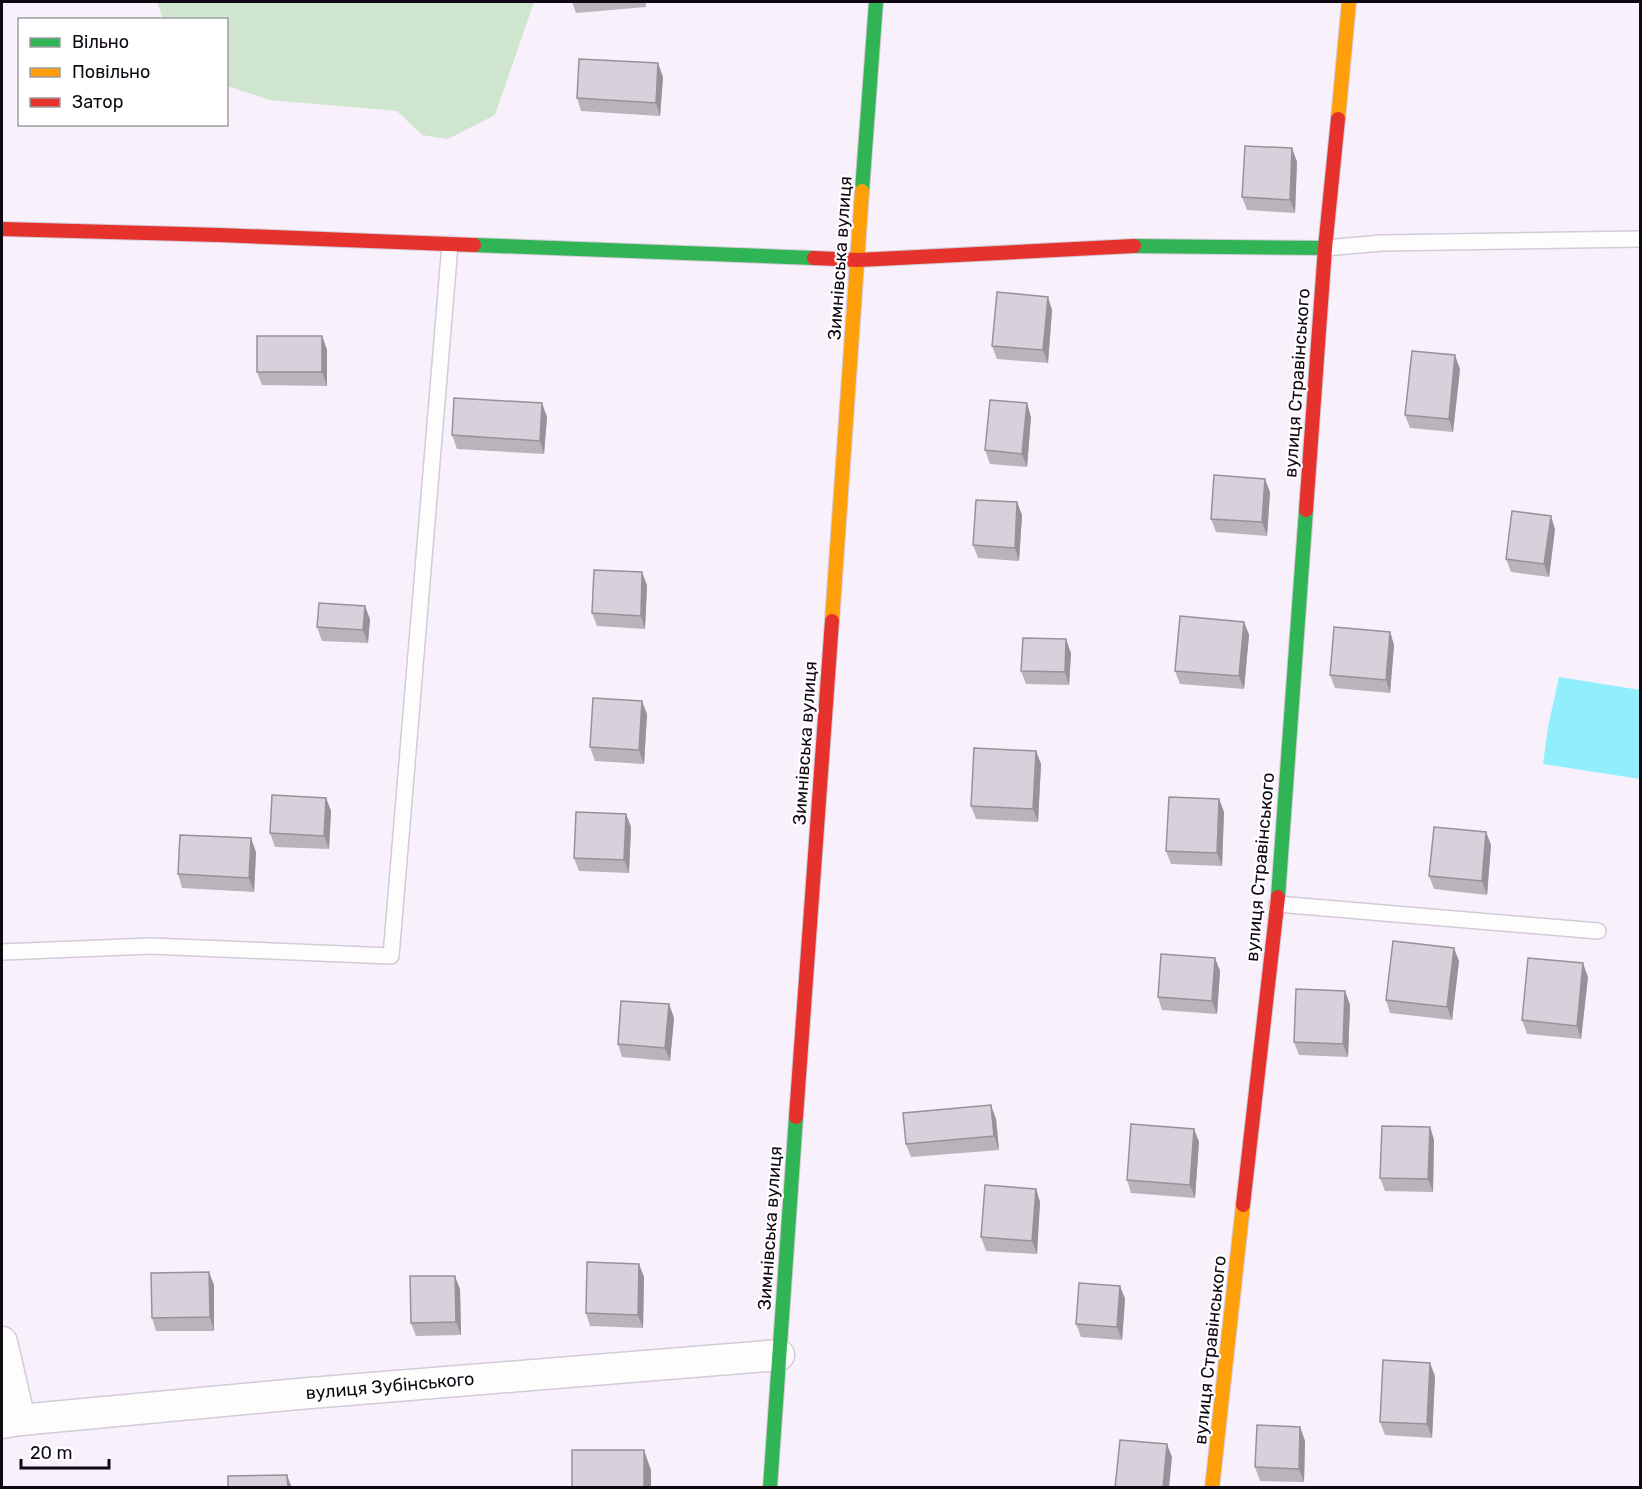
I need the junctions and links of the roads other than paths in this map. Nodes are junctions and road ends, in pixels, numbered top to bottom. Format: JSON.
{"nodes":[{"id":1,"x":876,"y":2,"type":"edge"},
{"id":2,"x":1349,"y":2,"type":"edge"},
{"id":3,"x":2,"y":230,"type":"edge"},
{"id":4,"x":1641,"y":239,"type":"edge"},
{"id":5,"x":450,"y":244,"type":"junction"},
{"id":6,"x":1325,"y":248,"type":"junction"},
{"id":7,"x":858,"y":260,"type":"junction"},
{"id":8,"x":1277,"y":904,"type":"junction"},
{"id":9,"x":1598,"y":931,"type":"dead end"},
{"id":10,"x":2,"y":952,"type":"edge"},
{"id":11,"x":2,"y":1342,"type":"edge"},
{"id":12,"x":779,"y":1355,"type":"junction"},
{"id":13,"x":11,"y":1422,"type":"edge"},
{"id":14,"x":770,"y":1488,"type":"edge"},
{"id":15,"x":1212,"y":1488,"type":"edge"}],
"edges":[{"from":1,"to":7,"type":"street","name":"Зимнівська вулиця"},
{"from":2,"to":6,"type":"street","name":"вулиця Стравінського"},
{"from":3,"to":5,"type":"street"},
{"from":4,"to":6,"type":"lane"},
{"from":5,"to":7,"type":"street"},
{"from":5,"to":10,"type":"lane"},
{"from":6,"to":7,"type":"street"},
{"from":6,"to":8,"type":"street","name":"вулиця Стравінського"},
{"from":7,"to":12,"type":"street","name":"Зимнівська вулиця"},
{"from":8,"to":9,"type":"lane"},
{"from":8,"to":15,"type":"street","name":"вулиця Стравінського"},
{"from":11,"to":13,"type":"street"},
{"from":12,"to":13,"type":"street","name":"вулиця Зубінського"},
{"from":12,"to":14,"type":"street","name":"Зимнівська вулиця"}]}
